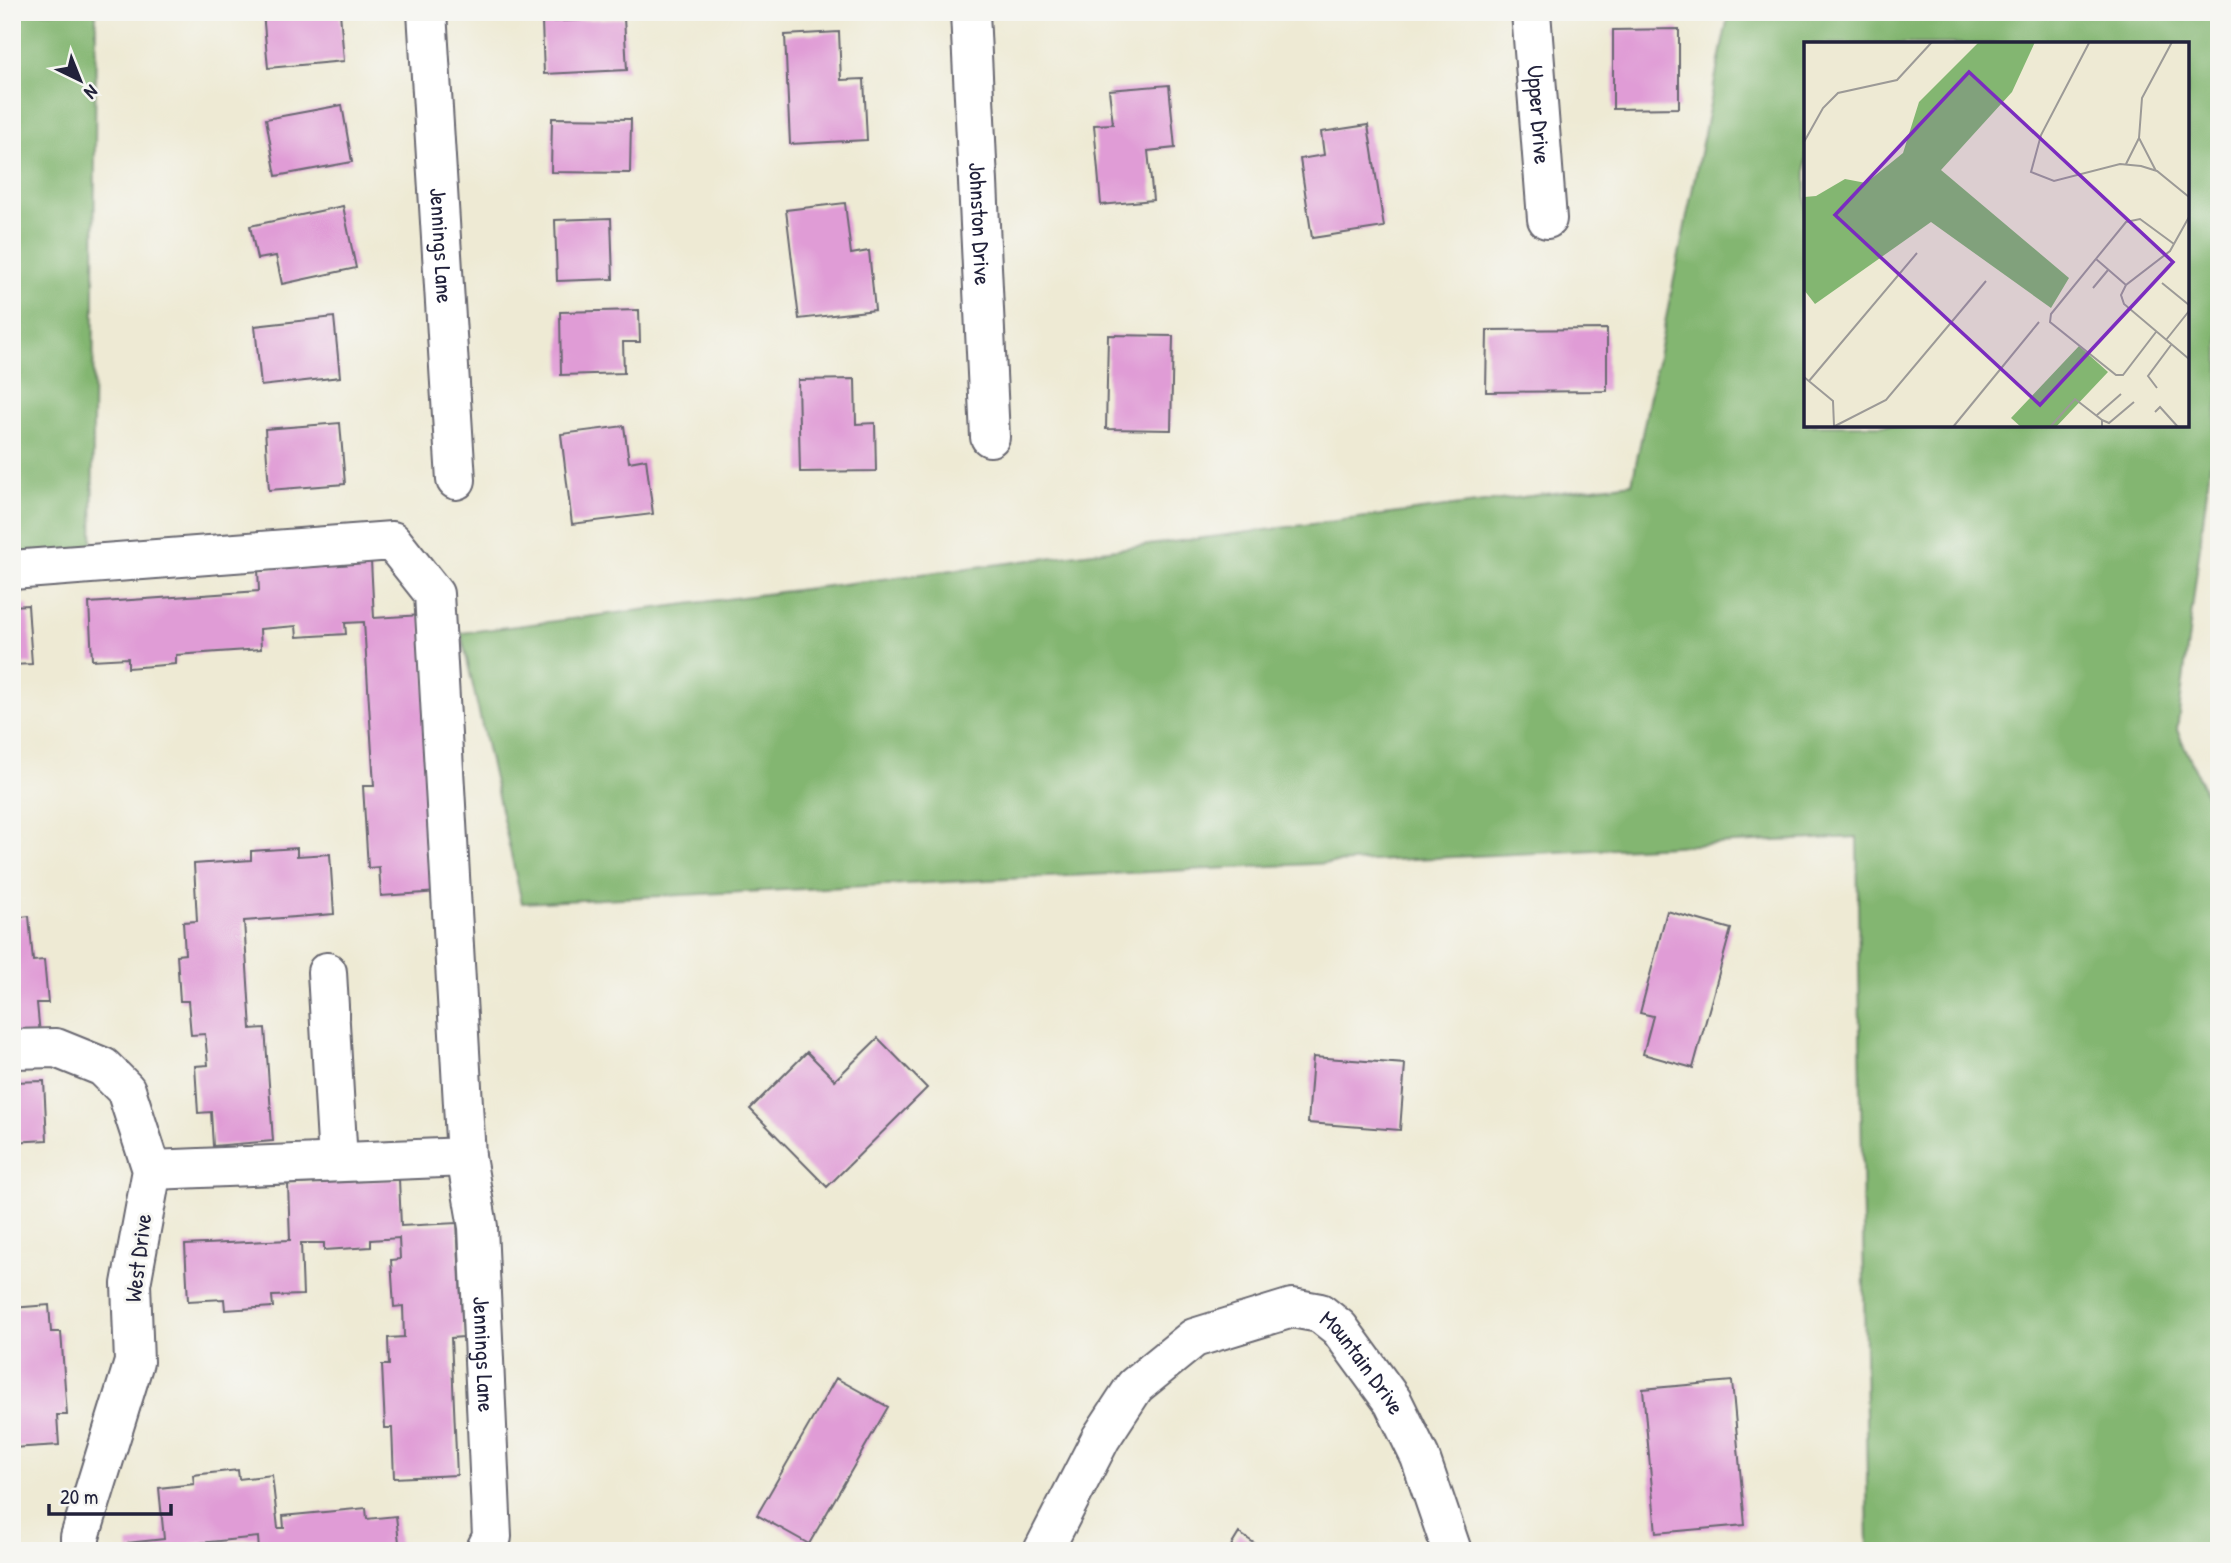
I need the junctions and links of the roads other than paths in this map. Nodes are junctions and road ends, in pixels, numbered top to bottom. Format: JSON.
{"nodes":[{"id":1,"x":427,"y":12,"type":"edge"},
{"id":2,"x":970,"y":12,"type":"edge"},
{"id":3,"x":1531,"y":12,"type":"edge"},
{"id":4,"x":1546,"y":219,"type":"dead end"},
{"id":5,"x":989,"y":437,"type":"dead end"},
{"id":6,"x":456,"y":480,"type":"dead end"},
{"id":7,"x":12,"y":570,"type":"edge"},
{"id":8,"x":327,"y":972,"type":"dead end"},
{"id":9,"x":12,"y":1049,"type":"edge"},
{"id":10,"x":466,"y":1157,"type":"junction"},
{"id":11,"x":338,"y":1162,"type":"junction"},
{"id":12,"x":152,"y":1170,"type":"junction"},
{"id":13,"x":80,"y":1551,"type":"edge"},
{"id":14,"x":485,"y":1551,"type":"edge"},
{"id":15,"x":1042,"y":1551,"type":"edge"},
{"id":16,"x":1452,"y":1551,"type":"edge"}],
"edges":[{"from":1,"to":6,"type":"street","name":"Jennings Lane"},
{"from":2,"to":5,"type":"street","name":"Johnston Drive"},
{"from":3,"to":4,"type":"street","name":"Upper Drive"},
{"from":7,"to":10,"type":"street","name":"Jennings Lane"},
{"from":8,"to":11,"type":"street"},
{"from":9,"to":12,"type":"street","name":"West Drive"},
{"from":10,"to":11,"type":"street"},
{"from":10,"to":14,"type":"street","name":"Jennings Lane"},
{"from":11,"to":12,"type":"street"},
{"from":12,"to":13,"type":"street","name":"West Drive"},
{"from":15,"to":16,"type":"street","name":"Mountain Drive"}]}
